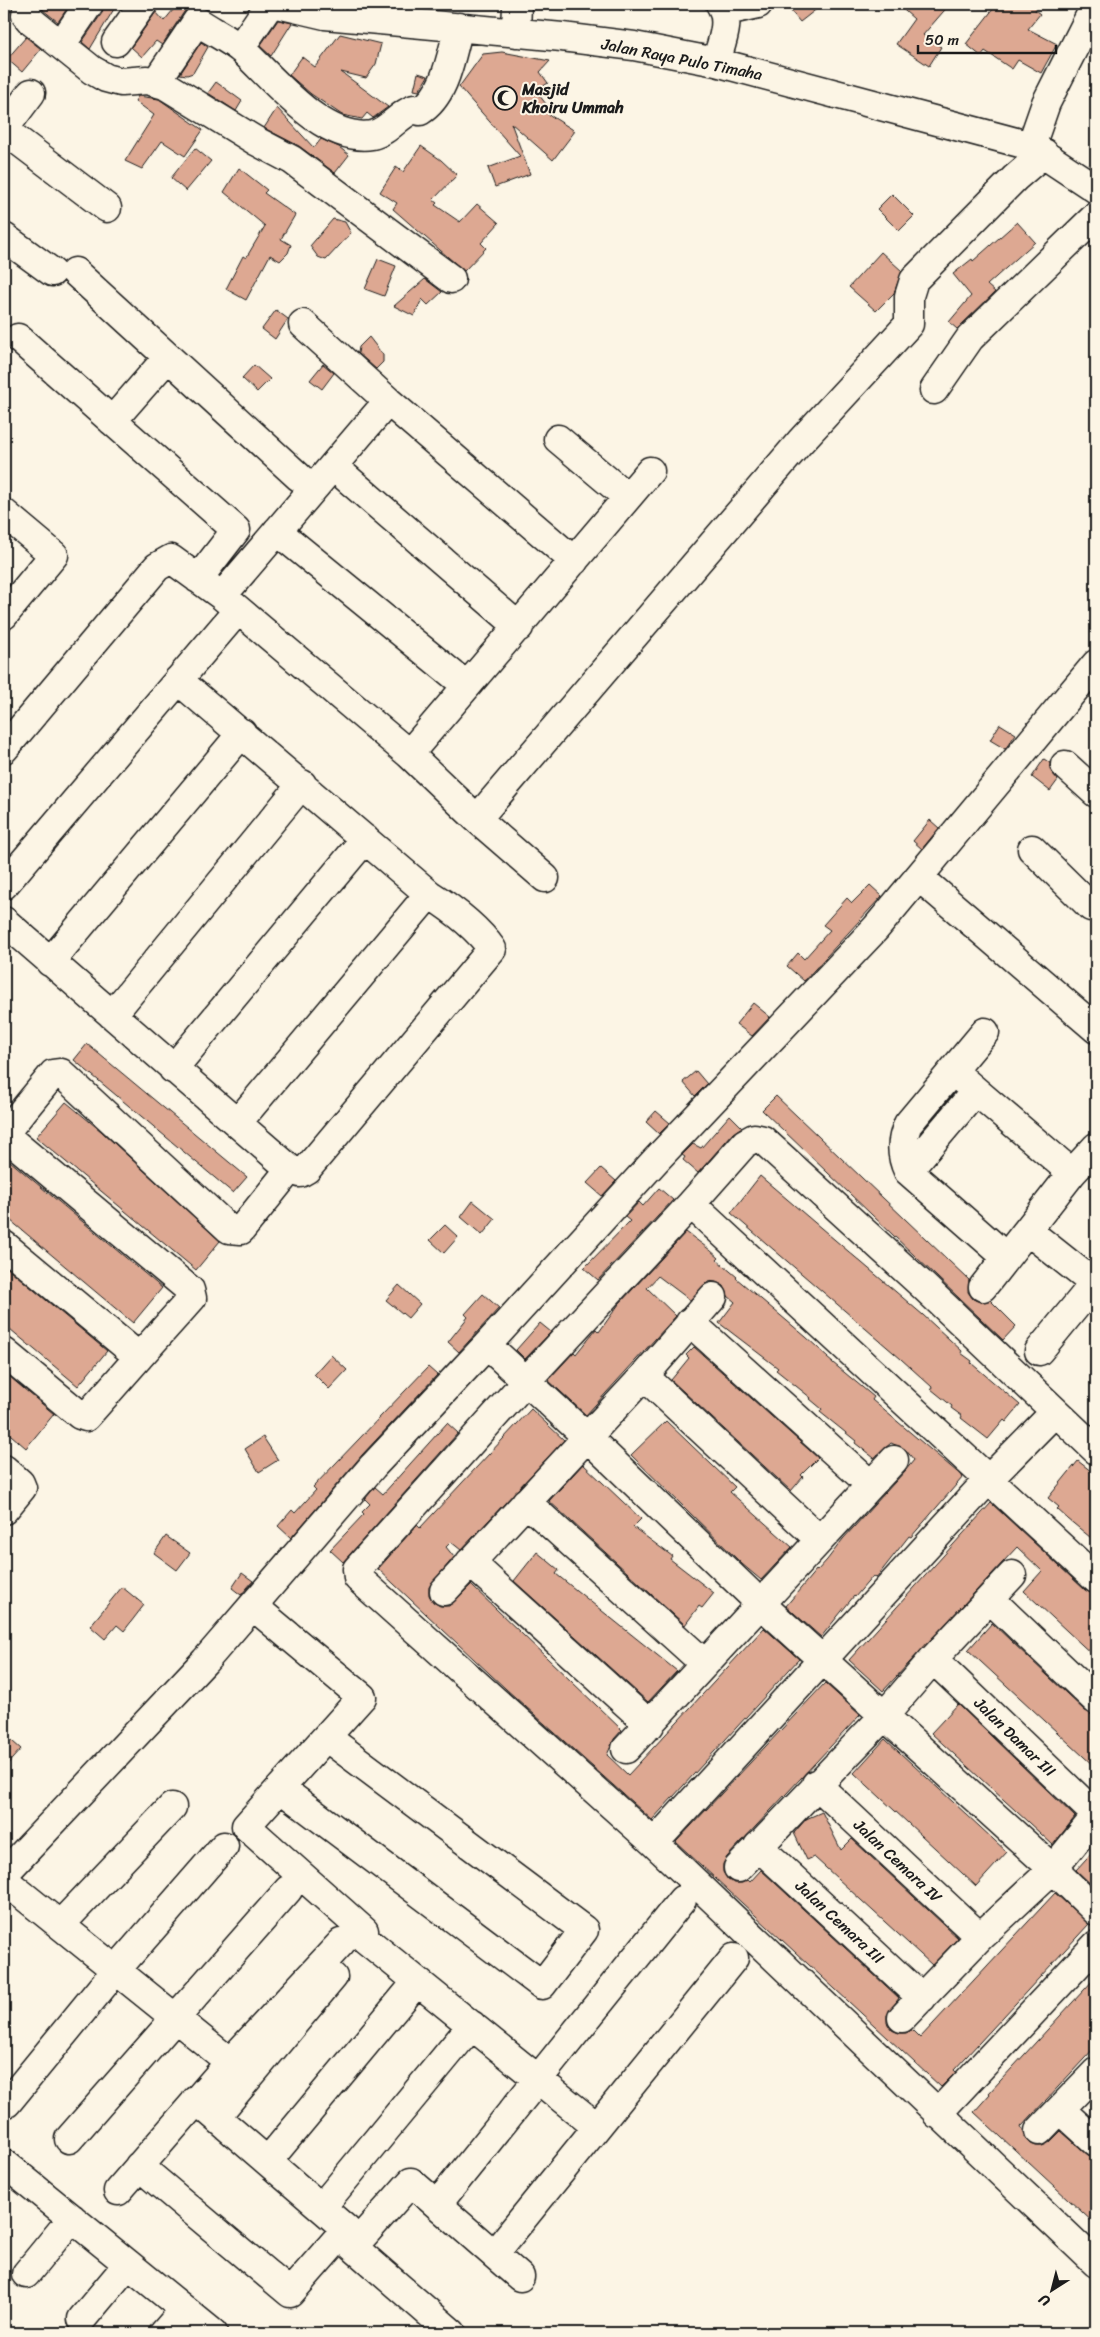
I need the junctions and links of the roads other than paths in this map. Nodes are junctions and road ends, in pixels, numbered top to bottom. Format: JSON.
{"nodes":[{"id":1,"x":89,"y":4,"type":"edge"},
{"id":2,"x":143,"y":4,"type":"edge"},
{"id":3,"x":270,"y":4,"type":"edge"},
{"id":4,"x":278,"y":4,"type":"edge"},
{"id":5,"x":758,"y":4,"type":"edge"},
{"id":6,"x":1096,"y":4,"type":"edge"},
{"id":7,"x":27,"y":10,"type":"edge"},
{"id":8,"x":400,"y":11,"type":"edge"},
{"id":9,"x":516,"y":19,"type":"edge"},
{"id":10,"x":459,"y":27,"type":"junction"},
{"id":11,"x":721,"y":31,"type":"edge"},
{"id":12,"x":116,"y":42,"type":"dead end"},
{"id":13,"x":61,"y":45,"type":"junction"},
{"id":14,"x":240,"y":48,"type":"junction"},
{"id":15,"x":156,"y":82,"type":"junction"},
{"id":16,"x":31,"y":93,"type":"dead end"},
{"id":17,"x":4,"y":130,"type":"edge"},
{"id":18,"x":1037,"y":143,"type":"junction"},
{"id":19,"x":1096,"y":189,"type":"edge"},
{"id":20,"x":107,"y":208,"type":"dead end"},
{"id":21,"x":1096,"y":216,"type":"edge"},
{"id":22,"x":4,"y":237,"type":"edge"},
{"id":23,"x":451,"y":279,"type":"dead end"},
{"id":24,"x":303,"y":324,"type":"dead end"},
{"id":25,"x":18,"y":338,"type":"dead end"},
{"id":26,"x":168,"y":357,"type":"junction"},
{"id":27,"x":934,"y":390,"type":"dead end"},
{"id":28,"x":388,"y":401,"type":"junction"},
{"id":29,"x":112,"y":421,"type":"junction"},
{"id":30,"x":558,"y":439,"type":"dead end"},
{"id":31,"x":334,"y":467,"type":"junction"},
{"id":32,"x":650,"y":471,"type":"dead end"},
{"id":33,"x":298,"y":477,"type":"dead end"},
{"id":34,"x":627,"y":497,"type":"junction"},
{"id":35,"x":4,"y":513,"type":"edge"},
{"id":36,"x":277,"y":531,"type":"junction"},
{"id":37,"x":574,"y":561,"type":"junction"},
{"id":38,"x":198,"y":578,"type":"junction"},
{"id":39,"x":230,"y":603,"type":"junction"},
{"id":40,"x":4,"y":615,"type":"edge"},
{"id":41,"x":519,"y":626,"type":"junction"},
{"id":42,"x":1094,"y":670,"type":"edge"},
{"id":43,"x":178,"y":680,"type":"junction"},
{"id":44,"x":467,"y":686,"type":"junction"},
{"id":45,"x":242,"y":733,"type":"junction"},
{"id":46,"x":4,"y":749,"type":"edge"},
{"id":47,"x":409,"y":754,"type":"junction"},
{"id":48,"x":1065,"y":765,"type":"dead end"},
{"id":49,"x":302,"y":784,"type":"junction"},
{"id":50,"x":1096,"y":793,"type":"edge"},
{"id":51,"x":477,"y":819,"type":"junction"},
{"id":52,"x":366,"y":839,"type":"junction"},
{"id":53,"x":1032,"y":849,"type":"dead end"},
{"id":54,"x":919,"y":877,"type":"junction"},
{"id":55,"x":545,"y":878,"type":"dead end"},
{"id":56,"x":4,"y":885,"type":"edge"},
{"id":57,"x":429,"y":894,"type":"junction"},
{"id":58,"x":1096,"y":901,"type":"edge"},
{"id":59,"x":4,"y":921,"type":"edge"},
{"id":60,"x":50,"y":962,"type":"junction"},
{"id":61,"x":112,"y":1015,"type":"junction"},
{"id":62,"x":1096,"y":1029,"type":"edge"},
{"id":63,"x":985,"y":1032,"type":"dead end"},
{"id":64,"x":173,"y":1069,"type":"junction"},
{"id":65,"x":953,"y":1071,"type":"junction"},
{"id":66,"x":975,"y":1092,"type":"junction"},
{"id":67,"x":238,"y":1122,"type":"junction"},
{"id":68,"x":1094,"y":1152,"type":"edge"},
{"id":69,"x":290,"y":1169,"type":"junction"},
{"id":70,"x":908,"y":1171,"type":"junction"},
{"id":71,"x":1072,"y":1173,"type":"junction"},
{"id":72,"x":691,"y":1204,"type":"junction"},
{"id":73,"x":1028,"y":1231,"type":"junction"},
{"id":74,"x":4,"y":1245,"type":"edge"},
{"id":75,"x":1006,"y":1257,"type":"junction"},
{"id":76,"x":1095,"y":1285,"type":"edge"},
{"id":77,"x":983,"y":1287,"type":"dead end"},
{"id":78,"x":713,"y":1297,"type":"dead end"},
{"id":79,"x":690,"y":1322,"type":"junction"},
{"id":80,"x":487,"y":1346,"type":"junction"},
{"id":81,"x":1039,"y":1351,"type":"dead end"},
{"id":82,"x":4,"y":1352,"type":"edge"},
{"id":83,"x":139,"y":1357,"type":"junction"},
{"id":84,"x":644,"y":1376,"type":"junction"},
{"id":85,"x":526,"y":1381,"type":"junction"},
{"id":86,"x":1055,"y":1412,"type":"junction"},
{"id":87,"x":587,"y":1437,"type":"junction"},
{"id":88,"x":1096,"y":1450,"type":"edge"},
{"id":89,"x":894,"y":1460,"type":"dead end"},
{"id":90,"x":4,"y":1469,"type":"edge"},
{"id":91,"x":988,"y":1480,"type":"junction"},
{"id":92,"x":871,"y":1485,"type":"junction"},
{"id":93,"x":526,"y":1502,"type":"junction"},
{"id":94,"x":4,"y":1510,"type":"edge"},
{"id":95,"x":820,"y":1540,"type":"junction"},
{"id":96,"x":470,"y":1562,"type":"junction"},
{"id":97,"x":1012,"y":1576,"type":"dead end"},
{"id":98,"x":1096,"y":1578,"type":"edge"},
{"id":99,"x":444,"y":1591,"type":"dead end"},
{"id":100,"x":990,"y":1599,"type":"junction"},
{"id":101,"x":761,"y":1604,"type":"junction"},
{"id":102,"x":253,"y":1606,"type":"junction"},
{"id":103,"x":933,"y":1659,"type":"junction"},
{"id":104,"x":824,"y":1660,"type":"junction"},
{"id":105,"x":705,"y":1664,"type":"junction"},
{"id":106,"x":1096,"y":1700,"type":"edge"},
{"id":107,"x":884,"y":1716,"type":"junction"},
{"id":108,"x":650,"y":1725,"type":"junction"},
{"id":109,"x":326,"y":1737,"type":"junction"},
{"id":110,"x":626,"y":1749,"type":"dead end"},
{"id":111,"x":816,"y":1784,"type":"junction"},
{"id":112,"x":280,"y":1788,"type":"junction"},
{"id":113,"x":172,"y":1807,"type":"dead end"},
{"id":114,"x":1096,"y":1815,"type":"edge"},
{"id":115,"x":654,"y":1843,"type":"junction"},
{"id":116,"x":224,"y":1846,"type":"dead end"},
{"id":117,"x":758,"y":1846,"type":"junction"},
{"id":118,"x":738,"y":1868,"type":"dead end"},
{"id":119,"x":1053,"y":1868,"type":"junction"},
{"id":120,"x":4,"y":1874,"type":"edge"},
{"id":121,"x":4,"y":1880,"type":"edge"},
{"id":122,"x":288,"y":1890,"type":"dead end"},
{"id":123,"x":682,"y":1900,"type":"dead end"},
{"id":124,"x":1096,"y":1911,"type":"edge"},
{"id":125,"x":60,"y":1926,"type":"junction"},
{"id":126,"x":980,"y":1937,"type":"junction"},
{"id":127,"x":353,"y":1941,"type":"junction"},
{"id":128,"x":1096,"y":1945,"type":"edge"},
{"id":129,"x":734,"y":1958,"type":"dead end"},
{"id":130,"x":116,"y":1970,"type":"junction"},
{"id":131,"x":416,"y":1983,"type":"junction"},
{"id":132,"x":922,"y":1998,"type":"junction"},
{"id":133,"x":175,"y":2018,"type":"junction"},
{"id":134,"x":902,"y":2018,"type":"dead end"},
{"id":135,"x":472,"y":2025,"type":"junction"},
{"id":136,"x":230,"y":2062,"type":"junction"},
{"id":137,"x":1096,"y":2072,"type":"edge"},
{"id":138,"x":539,"y":2080,"type":"junction"},
{"id":139,"x":196,"y":2100,"type":"junction"},
{"id":140,"x":7,"y":2103,"type":"dead end"},
{"id":141,"x":223,"y":2108,"type":"dead end"},
{"id":142,"x":1061,"y":2110,"type":"junction"},
{"id":143,"x":937,"y":2114,"type":"junction"},
{"id":144,"x":597,"y":2127,"type":"junction"},
{"id":145,"x":1038,"y":2131,"type":"dead end"},
{"id":146,"x":69,"y":2139,"type":"dead end"},
{"id":147,"x":1096,"y":2142,"type":"edge"},
{"id":148,"x":277,"y":2150,"type":"dead end"},
{"id":149,"x":139,"y":2166,"type":"junction"},
{"id":150,"x":8,"y":2176,"type":"edge"},
{"id":151,"x":118,"y":2191,"type":"dead end"},
{"id":152,"x":444,"y":2196,"type":"dead end"},
{"id":153,"x":330,"y":2197,"type":"dead end"},
{"id":154,"x":72,"y":2218,"type":"junction"},
{"id":155,"x":350,"y":2238,"type":"junction"},
{"id":156,"x":503,"y":2243,"type":"dead end"},
{"id":157,"x":1096,"y":2263,"type":"edge"},
{"id":158,"x":128,"y":2264,"type":"junction"},
{"id":159,"x":26,"y":2274,"type":"dead end"},
{"id":160,"x":520,"y":2277,"type":"dead end"},
{"id":161,"x":184,"y":2310,"type":"junction"},
{"id":162,"x":82,"y":2319,"type":"dead end"},
{"id":163,"x":164,"y":2333,"type":"edge"},
{"id":164,"x":213,"y":2333,"type":"edge"},
{"id":165,"x":452,"y":2333,"type":"edge"}],
"edges":[{"from":1,"to":13,"type":"street"},
{"from":2,"to":12,"type":"street"},
{"from":3,"to":14,"type":"street"},
{"from":4,"to":8,"type":"street","name":"Jalan Raya Pulo Timaha"},
{"from":5,"to":11,"type":"street"},
{"from":6,"to":18,"type":"street"},
{"from":7,"to":13,"type":"street"},
{"from":8,"to":10,"type":"street","name":"Jalan Raya Pulo Timaha"},
{"from":9,"to":10,"type":"street","name":"Jalan Raya Pulo Timaha"},
{"from":9,"to":11,"type":"street","name":"Jalan Raya Pulo Timaha"},
{"from":10,"to":14,"type":"street"},
{"from":11,"to":18,"type":"street","name":"Jalan Raya Pulo Timaha"},
{"from":13,"to":15,"type":"street"},
{"from":14,"to":15,"type":"street"},
{"from":15,"to":23,"type":"street"},
{"from":16,"to":17,"type":"street"},
{"from":17,"to":20,"type":"street"},
{"from":18,"to":19,"type":"street","name":"Jalan Raya Pulo Timaha"},
{"from":18,"to":51,"type":"street"},
{"from":21,"to":27,"type":"street"},
{"from":22,"to":26,"type":"street"},
{"from":24,"to":28,"type":"street"},
{"from":25,"to":29,"type":"street"},
{"from":26,"to":29,"type":"street"},
{"from":26,"to":33,"type":"street"},
{"from":28,"to":31,"type":"street"},
{"from":28,"to":37,"type":"street"},
{"from":29,"to":38,"type":"street"},
{"from":30,"to":34,"type":"street"},
{"from":31,"to":36,"type":"street"},
{"from":31,"to":41,"type":"street"},
{"from":32,"to":34,"type":"street"},
{"from":34,"to":37,"type":"street"},
{"from":35,"to":40,"type":"street"},
{"from":36,"to":39,"type":"street"},
{"from":36,"to":44,"type":"street"},
{"from":37,"to":41,"type":"street"},
{"from":38,"to":39,"type":"street"},
{"from":38,"to":46,"type":"street"},
{"from":39,"to":43,"type":"street"},
{"from":39,"to":47,"type":"street"},
{"from":41,"to":44,"type":"street"},
{"from":42,"to":54,"type":"street"},
{"from":43,"to":45,"type":"street"},
{"from":43,"to":56,"type":"street"},
{"from":44,"to":47,"type":"street"},
{"from":45,"to":49,"type":"street"},
{"from":45,"to":60,"type":"street"},
{"from":47,"to":51,"type":"street"},
{"from":48,"to":50,"type":"street"},
{"from":49,"to":52,"type":"street"},
{"from":49,"to":61,"type":"street"},
{"from":51,"to":55,"type":"street"},
{"from":52,"to":57,"type":"street"},
{"from":52,"to":64,"type":"street"},
{"from":53,"to":58,"type":"street"},
{"from":54,"to":62,"type":"street"},
{"from":54,"to":80,"type":"street"},
{"from":57,"to":67,"type":"street"},
{"from":57,"to":69,"type":"street"},
{"from":59,"to":60,"type":"street"},
{"from":60,"to":61,"type":"street"},
{"from":61,"to":64,"type":"street"},
{"from":63,"to":65,"type":"street"},
{"from":64,"to":67,"type":"street"},
{"from":65,"to":66,"type":"street"},
{"from":65,"to":70,"type":"street"},
{"from":66,"to":70,"type":"street"},
{"from":66,"to":71,"type":"street"},
{"from":67,"to":69,"type":"street"},
{"from":68,"to":71,"type":"street"},
{"from":69,"to":83,"type":"street"},
{"from":70,"to":75,"type":"street"},
{"from":71,"to":73,"type":"street"},
{"from":72,"to":85,"type":"street"},
{"from":72,"to":86,"type":"street"},
{"from":72,"to":91,"type":"street"},
{"from":73,"to":75,"type":"street"},
{"from":73,"to":76,"type":"street"},
{"from":74,"to":83,"type":"street"},
{"from":75,"to":77,"type":"street"},
{"from":76,"to":81,"type":"street"},
{"from":78,"to":79,"type":"street"},
{"from":79,"to":84,"type":"street"},
{"from":79,"to":92,"type":"street"},
{"from":80,"to":85,"type":"street"},
{"from":80,"to":102,"type":"street"},
{"from":82,"to":83,"type":"street"},
{"from":84,"to":87,"type":"street"},
{"from":84,"to":95,"type":"street"},
{"from":85,"to":87,"type":"street"},
{"from":85,"to":115,"type":"street"},
{"from":86,"to":88,"type":"street"},
{"from":86,"to":91,"type":"street"},
{"from":87,"to":93,"type":"street"},
{"from":87,"to":101,"type":"street"},
{"from":89,"to":92,"type":"street"},
{"from":90,"to":94,"type":"street"},
{"from":91,"to":98,"type":"street"},
{"from":91,"to":104,"type":"street"},
{"from":92,"to":95,"type":"street"},
{"from":93,"to":96,"type":"street"},
{"from":93,"to":105,"type":"street"},
{"from":95,"to":101,"type":"street"},
{"from":96,"to":99,"type":"street"},
{"from":96,"to":108,"type":"street"},
{"from":97,"to":100,"type":"street"},
{"from":100,"to":103,"type":"street"},
{"from":100,"to":106,"type":"street"},
{"from":101,"to":104,"type":"street"},
{"from":101,"to":105,"type":"street"},
{"from":102,"to":109,"type":"street"},
{"from":102,"to":120,"type":"street"},
{"from":103,"to":107,"type":"street"},
{"from":103,"to":114,"type":"street","name":"Jalan Damar III"},
{"from":104,"to":107,"type":"street"},
{"from":104,"to":115,"type":"street"},
{"from":105,"to":108,"type":"street"},
{"from":107,"to":111,"type":"street"},
{"from":107,"to":119,"type":"street"},
{"from":108,"to":110,"type":"street"},
{"from":109,"to":112,"type":"street"},
{"from":109,"to":112,"type":"street"},
{"from":111,"to":117,"type":"street"},
{"from":111,"to":126,"type":"street","name":"Jalan Cemara IV"},
{"from":112,"to":127,"type":"street"},
{"from":113,"to":125,"type":"street"},
{"from":114,"to":119,"type":"street"},
{"from":115,"to":143,"type":"street"},
{"from":116,"to":130,"type":"street"},
{"from":117,"to":118,"type":"street"},
{"from":117,"to":132,"type":"street","name":"Jalan Cemara III"},
{"from":119,"to":124,"type":"street"},
{"from":119,"to":126,"type":"street"},
{"from":121,"to":125,"type":"street"},
{"from":122,"to":133,"type":"street"},
{"from":123,"to":138,"type":"street"},
{"from":125,"to":130,"type":"street"},
{"from":126,"to":132,"type":"street"},
{"from":127,"to":131,"type":"street"},
{"from":127,"to":136,"type":"street"},
{"from":127,"to":141,"type":"street"},
{"from":128,"to":143,"type":"street"},
{"from":129,"to":144,"type":"street"},
{"from":130,"to":133,"type":"street"},
{"from":130,"to":140,"type":"street"},
{"from":131,"to":135,"type":"street"},
{"from":131,"to":148,"type":"street"},
{"from":132,"to":134,"type":"street"},
{"from":133,"to":136,"type":"street"},
{"from":133,"to":146,"type":"street"},
{"from":135,"to":138,"type":"street"},
{"from":135,"to":153,"type":"street"},
{"from":136,"to":139,"type":"street"},
{"from":137,"to":142,"type":"street"},
{"from":138,"to":144,"type":"street"},
{"from":138,"to":152,"type":"street"},
{"from":139,"to":149,"type":"street"},
{"from":139,"to":155,"type":"street"},
{"from":142,"to":145,"type":"street"},
{"from":142,"to":147,"type":"street"},
{"from":143,"to":157,"type":"street"},
{"from":144,"to":156,"type":"street"},
{"from":149,"to":151,"type":"street"},
{"from":149,"to":155,"type":"street"},
{"from":150,"to":154,"type":"street"},
{"from":154,"to":158,"type":"street"},
{"from":154,"to":159,"type":"street"},
{"from":155,"to":160,"type":"street"},
{"from":155,"to":165,"type":"street"},
{"from":158,"to":161,"type":"street"},
{"from":158,"to":162,"type":"street"},
{"from":161,"to":163,"type":"street"},
{"from":161,"to":164,"type":"street"}]}
